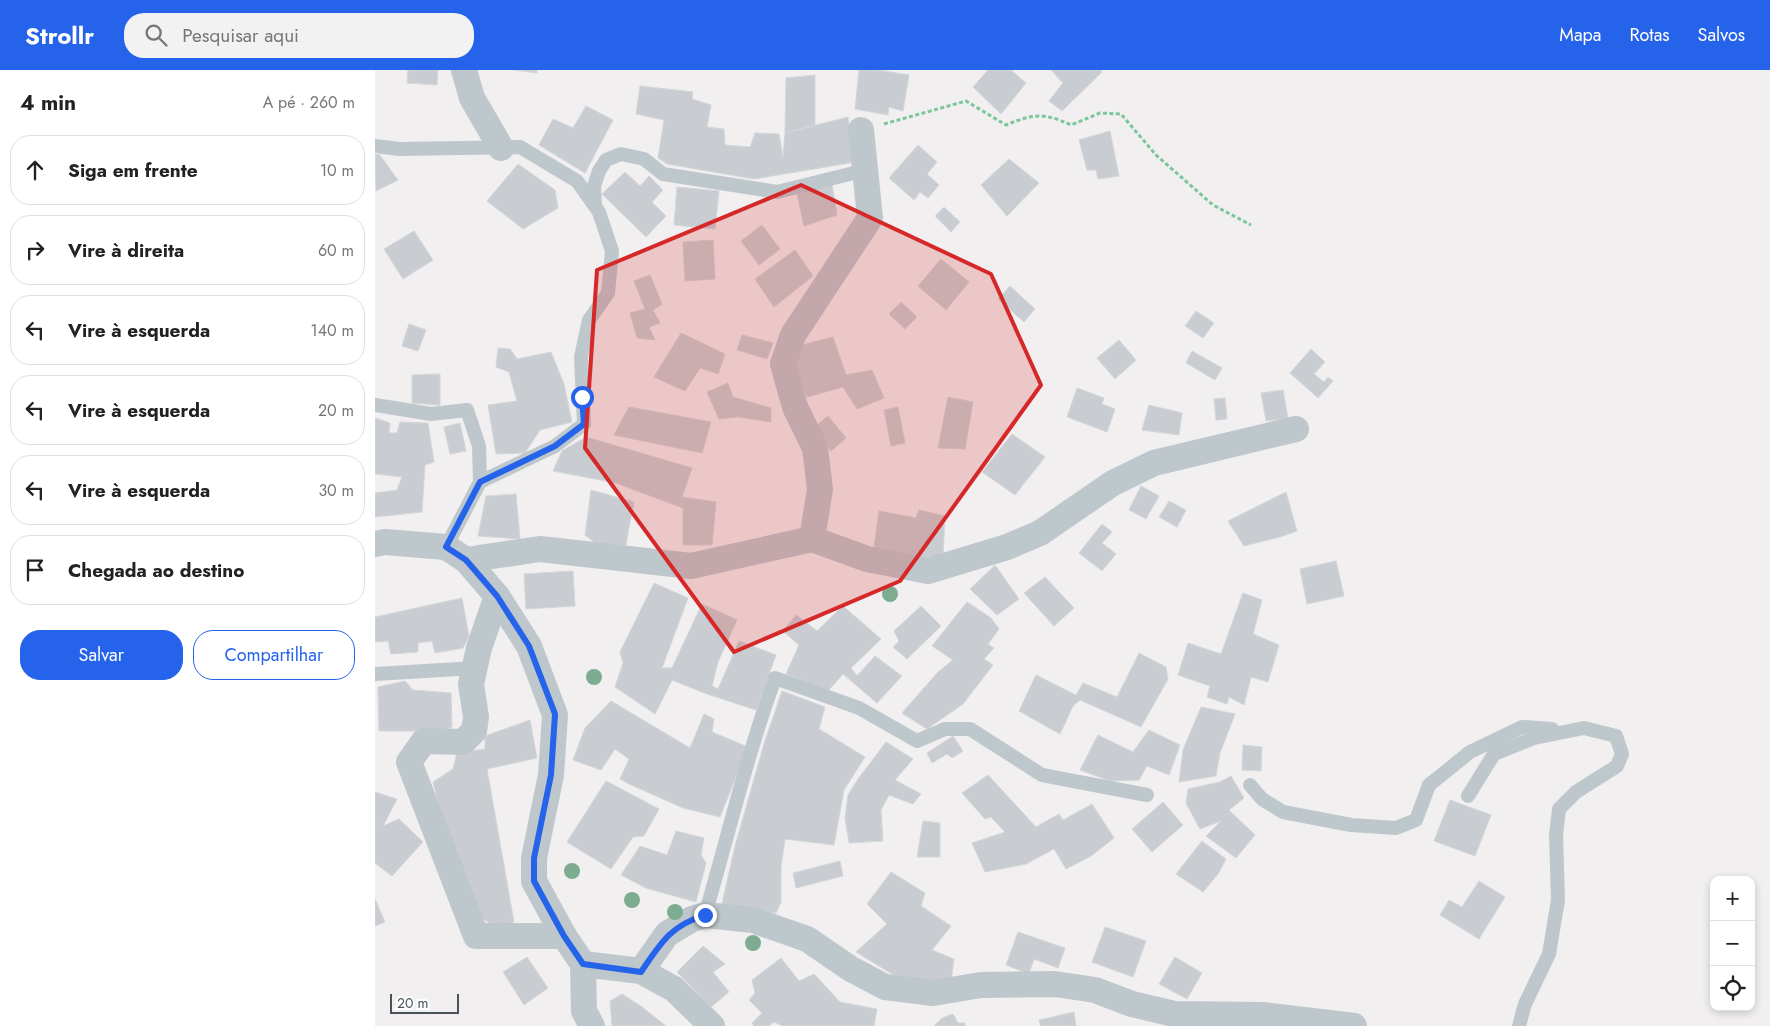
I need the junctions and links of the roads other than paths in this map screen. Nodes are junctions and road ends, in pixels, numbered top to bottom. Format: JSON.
{"nodes":[{"id":1,"x":465,"y":70,"type":"edge"},
{"id":2,"x":861,"y":130,"type":"road end"},
{"id":3,"x":375,"y":146,"type":"edge"},
{"id":4,"x":501,"y":148,"type":"junction"},
{"id":5,"x":866,"y":170,"type":"junction"},
{"id":6,"x":595,"y":206,"type":"junction"},
{"id":7,"x":375,"y":405,"type":"edge"},
{"id":8,"x":1296,"y":430,"type":"dead end"},
{"id":9,"x":480,"y":482,"type":"junction"},
{"id":10,"x":812,"y":539,"type":"junction"},
{"id":11,"x":375,"y":544,"type":"edge"},
{"id":12,"x":456,"y":554,"type":"junction"},
{"id":13,"x":497,"y":596,"type":"junction"},
{"id":14,"x":475,"y":668,"type":"junction"},
{"id":15,"x":375,"y":674,"type":"edge"},
{"id":16,"x":1573,"y":730,"type":"junction"},
{"id":17,"x":1250,"y":785,"type":"dead end"},
{"id":18,"x":1147,"y":796,"type":"dead end"},
{"id":19,"x":1468,"y":796,"type":"dead end"},
{"id":20,"x":705,"y":915,"type":"junction"},
{"id":21,"x":564,"y":936,"type":"junction"},
{"id":22,"x":583,"y":964,"type":"junction"},
{"id":23,"x":641,"y":972,"type":"junction"},
{"id":24,"x":592,"y":1026,"type":"edge"},
{"id":25,"x":712,"y":1026,"type":"edge"},
{"id":26,"x":1354,"y":1026,"type":"edge"},
{"id":27,"x":1519,"y":1026,"type":"edge"}],
"edges":[{"from":1,"to":4,"type":"street"},
{"from":2,"to":5,"type":"street"},
{"from":3,"to":4,"type":"lane"},
{"from":4,"to":6,"type":"lane"},
{"from":5,"to":6,"type":"lane"},
{"from":5,"to":10,"type":"street"},
{"from":6,"to":9,"type":"lane"},
{"from":7,"to":9,"type":"lane"},
{"from":8,"to":10,"type":"street"},
{"from":9,"to":12,"type":"lane"},
{"from":10,"to":12,"type":"street"},
{"from":11,"to":12,"type":"street"},
{"from":12,"to":13,"type":"street"},
{"from":13,"to":14,"type":"street"},
{"from":13,"to":21,"type":"street"},
{"from":14,"to":15,"type":"lane"},
{"from":14,"to":21,"type":"street"},
{"from":16,"to":17,"type":"lane"},
{"from":16,"to":19,"type":"lane"},
{"from":16,"to":27,"type":"lane"},
{"from":18,"to":20,"type":"lane"},
{"from":20,"to":23,"type":"street"},
{"from":20,"to":26,"type":"street"},
{"from":21,"to":22,"type":"street"},
{"from":22,"to":23,"type":"street"},
{"from":22,"to":24,"type":"street"},
{"from":23,"to":25,"type":"street"}]}
